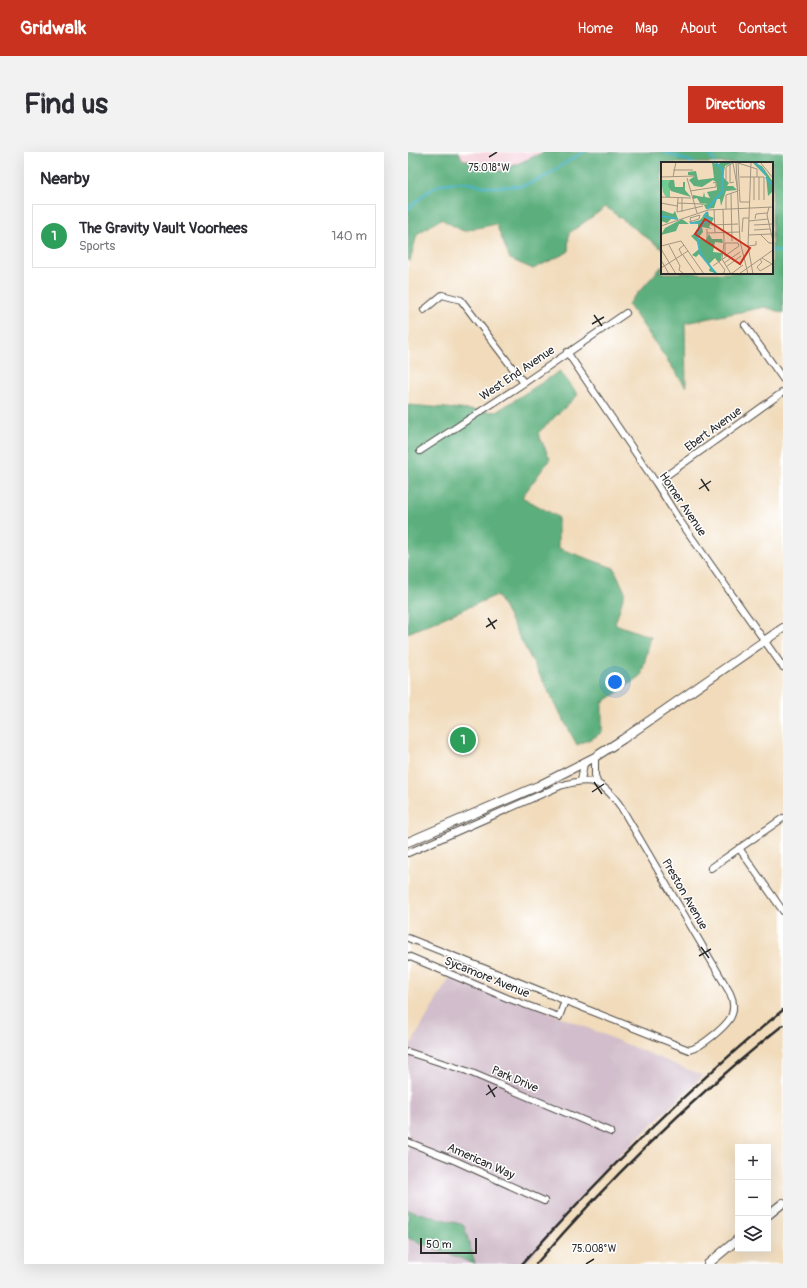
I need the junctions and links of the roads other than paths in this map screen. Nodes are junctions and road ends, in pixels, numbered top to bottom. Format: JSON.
{"nodes":[{"id":1,"x":424,"y":310,"type":"dead end"},
{"id":2,"x":626,"y":313,"type":"dead end"},
{"id":3,"x":745,"y":325,"type":"dead end"},
{"id":4,"x":567,"y":352,"type":"junction"},
{"id":5,"x":783,"y":379,"type":"edge"},
{"id":6,"x":524,"y":383,"type":"junction"},
{"id":7,"x":783,"y":392,"type":"edge"},
{"id":8,"x":420,"y":452,"type":"dead end"},
{"id":9,"x":656,"y":484,"type":"junction"},
{"id":10,"x":783,"y":628,"type":"edge"},
{"id":11,"x":765,"y":641,"type":"junction"},
{"id":12,"x":783,"y":667,"type":"edge"},
{"id":13,"x":595,"y":757,"type":"junction"},
{"id":14,"x":584,"y":763,"type":"junction"},
{"id":15,"x":581,"y":781,"type":"junction"},
{"id":16,"x":597,"y":782,"type":"junction"},
{"id":17,"x":783,"y":818,"type":"edge"},
{"id":18,"x":408,"y":842,"type":"edge"},
{"id":19,"x":739,"y":848,"type":"junction"},
{"id":20,"x":408,"y":853,"type":"edge"},
{"id":21,"x":711,"y":868,"type":"dead end"},
{"id":22,"x":783,"y":911,"type":"edge"},
{"id":23,"x":408,"y":938,"type":"edge"},
{"id":24,"x":408,"y":956,"type":"edge"},
{"id":25,"x":565,"y":1001,"type":"junction"},
{"id":26,"x":408,"y":1052,"type":"edge"},
{"id":27,"x":611,"y":1132,"type":"dead end"},
{"id":28,"x":408,"y":1142,"type":"edge"},
{"id":29,"x":544,"y":1201,"type":"dead end"},
{"id":30,"x":783,"y":1203,"type":"edge"},
{"id":31,"x":771,"y":1213,"type":"edge"},
{"id":32,"x":735,"y":1242,"type":"edge"},
{"id":33,"x":708,"y":1264,"type":"edge"}],
"edges":[{"from":1,"to":6,"type":"street"},
{"from":2,"to":4,"type":"street","name":"West End Avenue"},
{"from":3,"to":5,"type":"street"},
{"from":4,"to":6,"type":"street","name":"West End Avenue"},
{"from":4,"to":9,"type":"street","name":"Homer Avenue"},
{"from":6,"to":8,"type":"street","name":"West End Avenue"},
{"from":7,"to":9,"type":"street","name":"Ebert Avenue"},
{"from":9,"to":11,"type":"street","name":"Homer Avenue"},
{"from":10,"to":11,"type":"street"},
{"from":11,"to":12,"type":"street","name":"Homer Avenue"},
{"from":11,"to":13,"type":"street"},
{"from":13,"to":14,"type":"street"},
{"from":13,"to":16,"type":"street"},
{"from":14,"to":15,"type":"street"},
{"from":14,"to":18,"type":"street"},
{"from":15,"to":16,"type":"street"},
{"from":15,"to":20,"type":"street"},
{"from":16,"to":25,"type":"street","name":"Preston Avenue"},
{"from":17,"to":19,"type":"street"},
{"from":19,"to":21,"type":"street"},
{"from":19,"to":22,"type":"street"},
{"from":23,"to":25,"type":"street","name":"Preston Avenue"},
{"from":24,"to":25,"type":"street","name":"Sycamore Avenue"},
{"from":26,"to":27,"type":"street","name":"Park Drive"},
{"from":28,"to":29,"type":"street","name":"American Way"},
{"from":30,"to":31,"type":"street"},
{"from":32,"to":33,"type":"street"}]}
